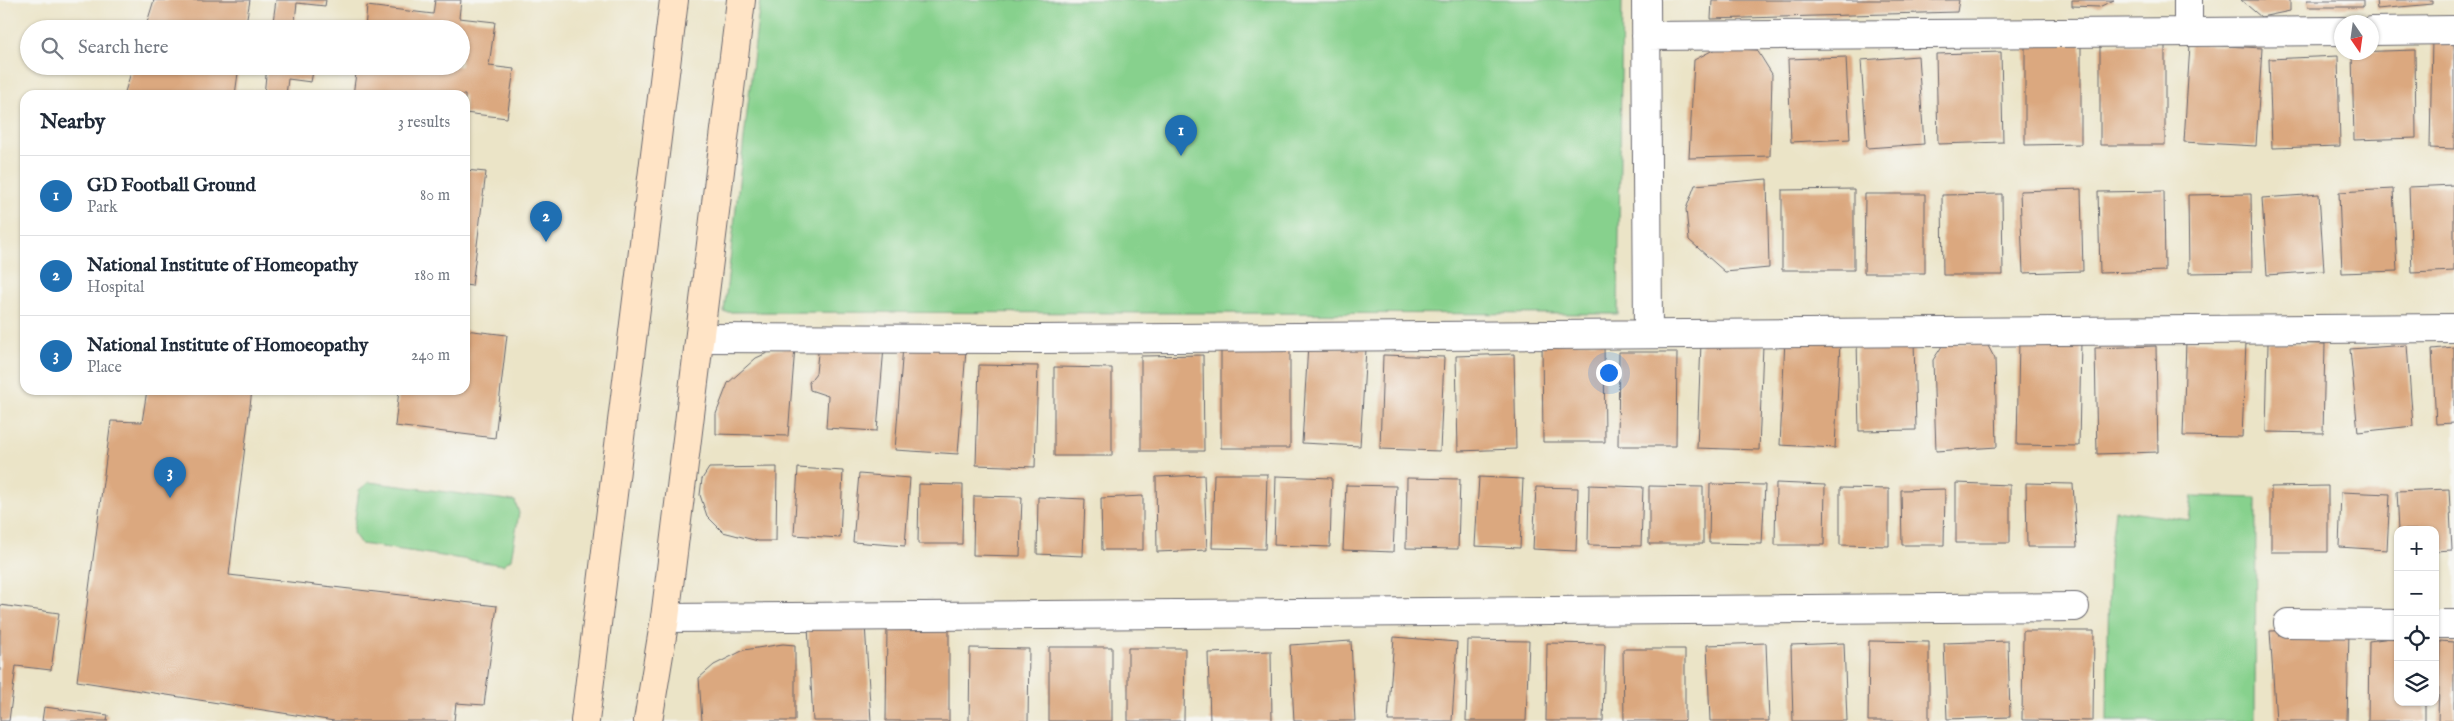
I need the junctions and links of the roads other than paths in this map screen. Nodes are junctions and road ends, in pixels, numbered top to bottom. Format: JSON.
{"nodes":[{"id":1,"x":674,"y":0,"type":"edge"},
{"id":2,"x":742,"y":0,"type":"edge"},
{"id":3,"x":1646,"y":0,"type":"edge"},
{"id":4,"x":2188,"y":0,"type":"edge"},
{"id":5,"x":2454,"y":30,"type":"edge"},
{"id":6,"x":2334,"y":31,"type":"edge"},
{"id":7,"x":2379,"y":31,"type":"edge"},
{"id":8,"x":2188,"y":32,"type":"junction"},
{"id":9,"x":1646,"y":36,"type":"junction"},
{"id":10,"x":2454,"y":328,"type":"edge"},
{"id":11,"x":1648,"y":334,"type":"junction"},
{"id":12,"x":700,"y":338,"type":"junction"},
{"id":13,"x":2075,"y":607,"type":"dead end"},
{"id":14,"x":665,"y":618,"type":"junction"},
{"id":15,"x":2288,"y":623,"type":"dead end"},
{"id":16,"x":2394,"y":624,"type":"edge"},
{"id":17,"x":2439,"y":624,"type":"edge"},
{"id":18,"x":2454,"y":624,"type":"edge"},
{"id":19,"x":585,"y":721,"type":"edge"},
{"id":20,"x":648,"y":721,"type":"edge"}],
"edges":[{"from":1,"to":19,"type":"street"},
{"from":2,"to":12,"type":"street"},
{"from":3,"to":9,"type":"street"},
{"from":4,"to":8,"type":"street"},
{"from":5,"to":7,"type":"street"},
{"from":6,"to":8,"type":"street"},
{"from":8,"to":9,"type":"street"},
{"from":9,"to":11,"type":"street"},
{"from":10,"to":11,"type":"street"},
{"from":11,"to":12,"type":"street"},
{"from":12,"to":14,"type":"street"},
{"from":13,"to":14,"type":"street"},
{"from":14,"to":20,"type":"street"},
{"from":15,"to":16,"type":"street"},
{"from":17,"to":18,"type":"street"}]}
